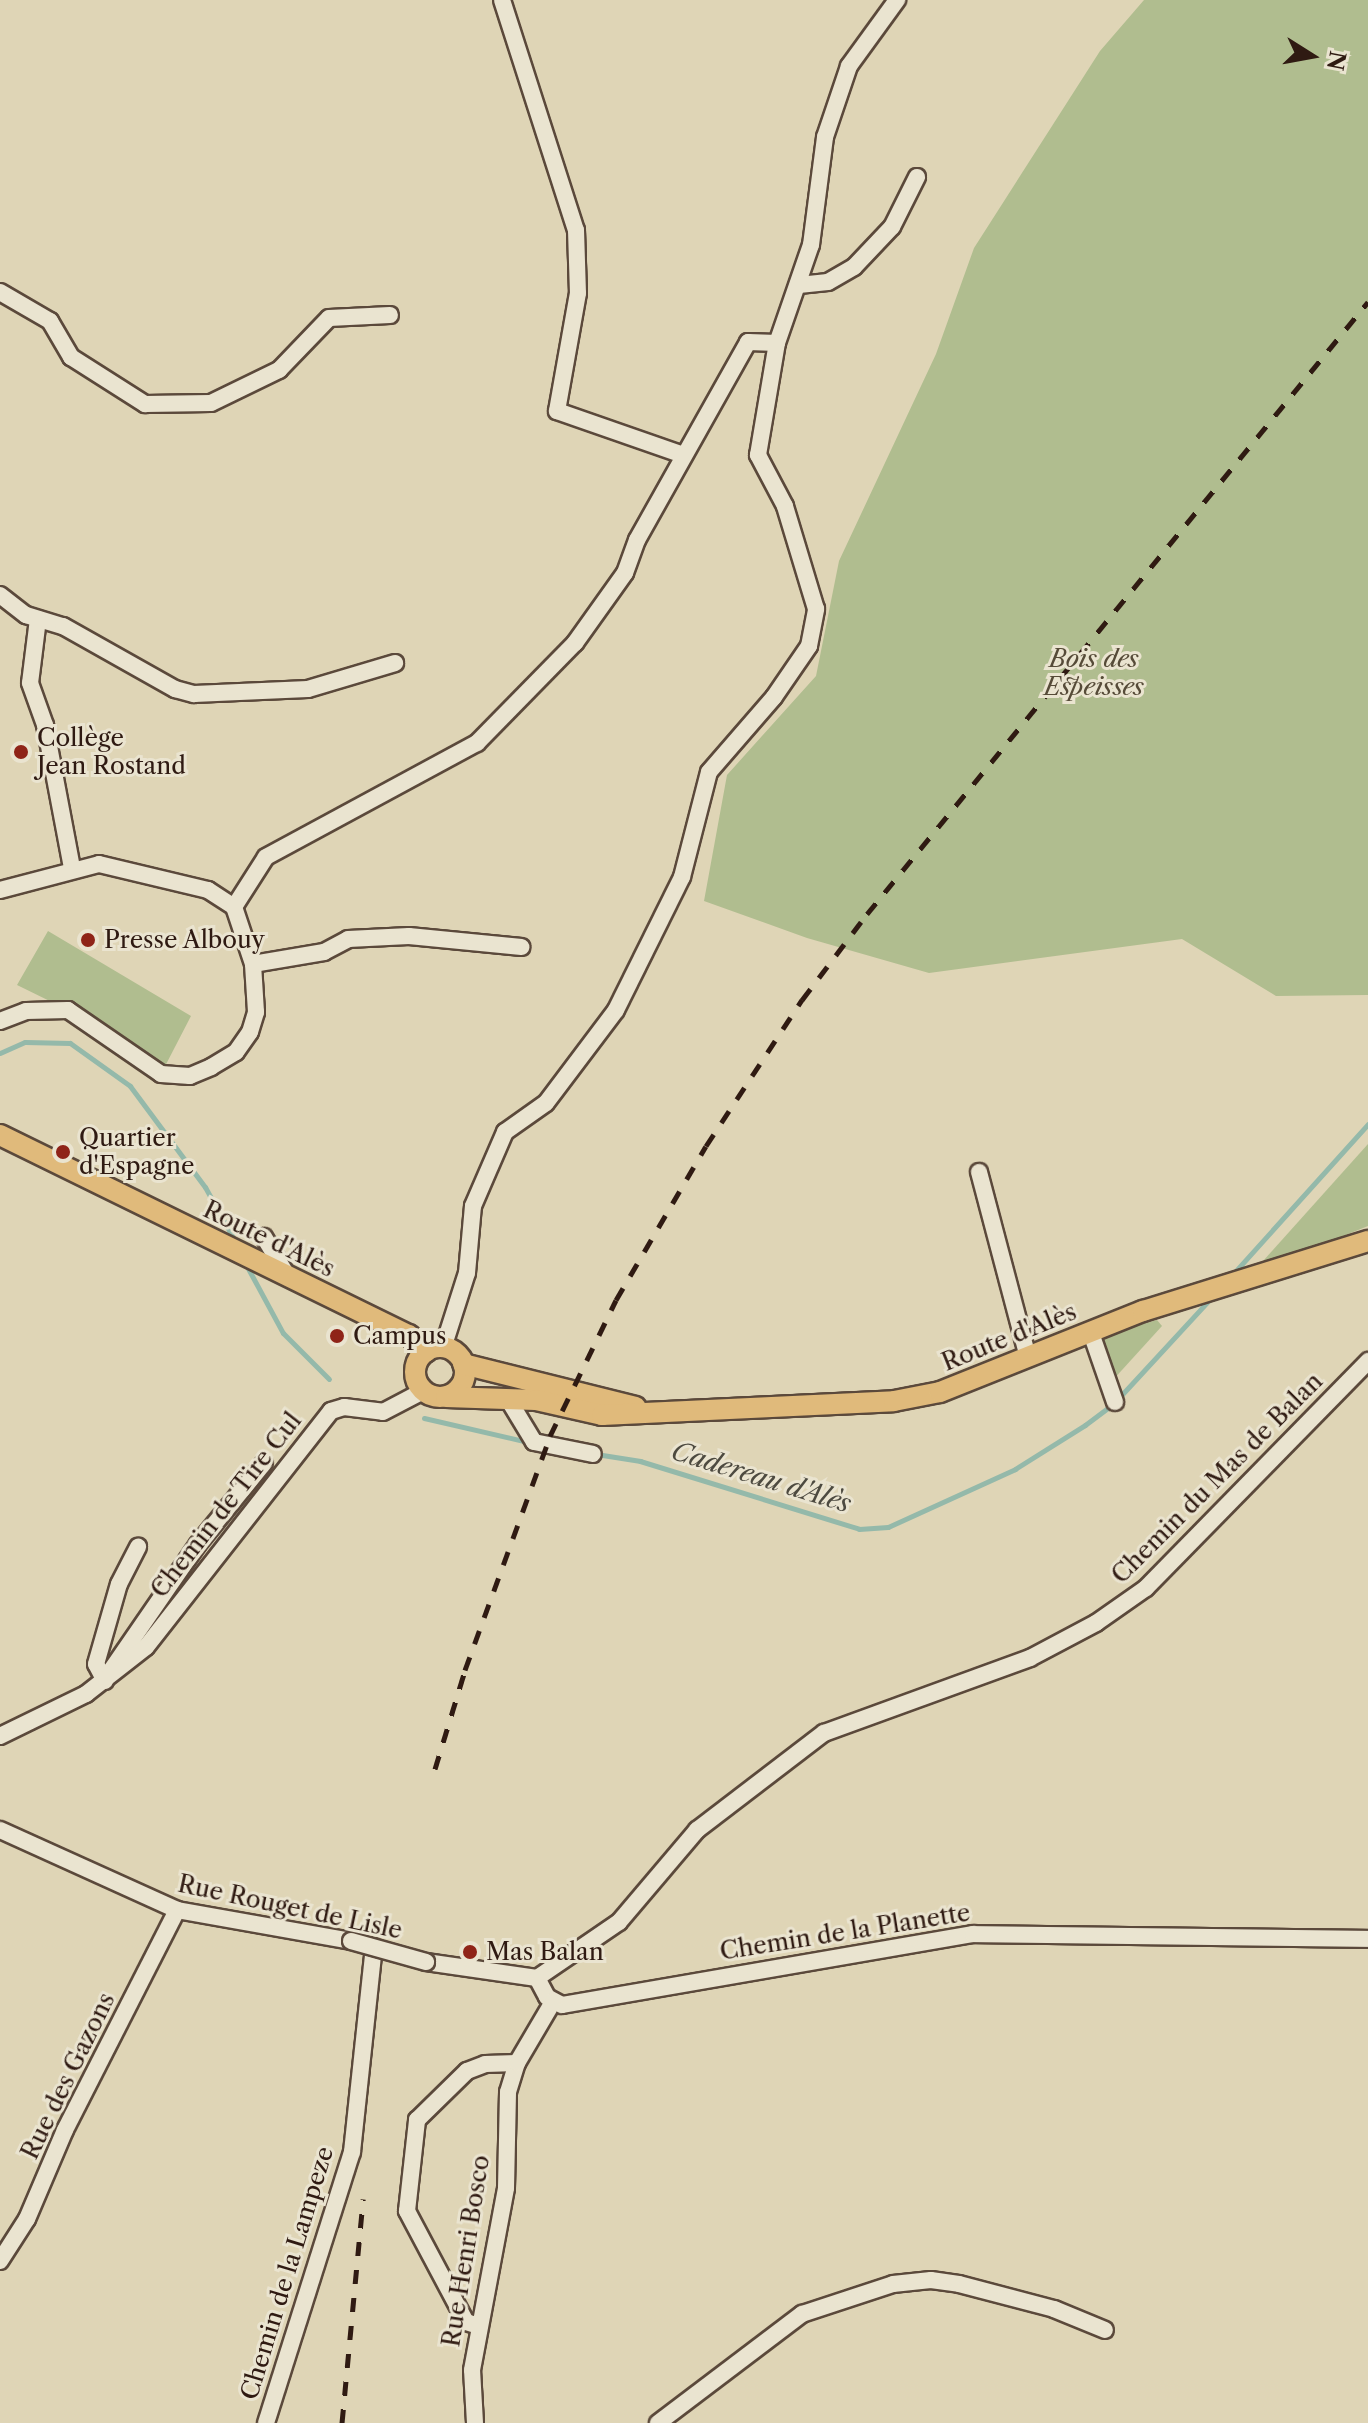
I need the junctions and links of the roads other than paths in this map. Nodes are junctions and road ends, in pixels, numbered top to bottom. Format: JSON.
{"nodes":[{"id":1,"x":502,"y":0,"type":"edge"},
{"id":2,"x":888,"y":4,"type":"edge"},
{"id":3,"x":917,"y":177,"type":"dead end"},
{"id":4,"x":799,"y":285,"type":"junction"},
{"id":5,"x":0,"y":292,"type":"edge"},
{"id":6,"x":390,"y":315,"type":"dead end"},
{"id":7,"x":777,"y":343,"type":"junction"},
{"id":8,"x":683,"y":455,"type":"junction"},
{"id":9,"x":0,"y":595,"type":"edge"},
{"id":10,"x":38,"y":619,"type":"junction"},
{"id":11,"x":395,"y":663,"type":"dead end"},
{"id":12,"x":72,"y":868,"type":"junction"},
{"id":13,"x":0,"y":890,"type":"edge"},
{"id":14,"x":234,"y":907,"type":"junction"},
{"id":15,"x":521,"y":947,"type":"dead end"},
{"id":16,"x":253,"y":964,"type":"junction"},
{"id":17,"x":0,"y":1021,"type":"edge"},
{"id":18,"x":0,"y":1135,"type":"edge"},
{"id":19,"x":979,"y":1172,"type":"dead end"},
{"id":20,"x":264,"y":1237,"type":"dead end"},
{"id":21,"x":1368,"y":1241,"type":"edge"},
{"id":22,"x":282,"y":1274,"type":"junction"},
{"id":23,"x":1091,"y":1333,"type":"junction"},
{"id":24,"x":435,"y":1350,"type":"junction"},
{"id":25,"x":1028,"y":1357,"type":"junction"},
{"id":26,"x":1368,"y":1361,"type":"edge"},
{"id":27,"x":463,"y":1364,"type":"junction"},
{"id":28,"x":423,"y":1391,"type":"junction"},
{"id":29,"x":446,"y":1397,"type":"junction"},
{"id":30,"x":508,"y":1399,"type":"junction"},
{"id":31,"x":1115,"y":1402,"type":"dead end"},
{"id":32,"x":656,"y":1412,"type":"junction"},
{"id":33,"x":593,"y":1454,"type":"dead end"},
{"id":34,"x":264,"y":1463,"type":"dead end"},
{"id":35,"x":138,"y":1547,"type":"dead end"},
{"id":36,"x":105,"y":1681,"type":"junction"},
{"id":37,"x":0,"y":1736,"type":"edge"},
{"id":38,"x":0,"y":1830,"type":"edge"},
{"id":39,"x":177,"y":1910,"type":"junction"},
{"id":40,"x":1368,"y":1939,"type":"edge"},
{"id":41,"x":374,"y":1947,"type":"junction"},
{"id":42,"x":537,"y":1978,"type":"junction"},
{"id":43,"x":553,"y":2002,"type":"junction"},
{"id":44,"x":517,"y":2063,"type":"junction"},
{"id":45,"x":0,"y":2261,"type":"edge"},
{"id":46,"x":479,"y":2326,"type":"junction"},
{"id":47,"x":1105,"y":2330,"type":"dead end"},
{"id":48,"x":266,"y":2423,"type":"edge"},
{"id":49,"x":475,"y":2423,"type":"edge"},
{"id":50,"x":658,"y":2423,"type":"edge"}],
"edges":[{"from":1,"to":8,"type":"street"},
{"from":2,"to":4,"type":"street"},
{"from":3,"to":4,"type":"street"},
{"from":4,"to":7,"type":"street"},
{"from":5,"to":6,"type":"street"},
{"from":7,"to":8,"type":"street"},
{"from":7,"to":24,"type":"street"},
{"from":8,"to":14,"type":"street"},
{"from":9,"to":10,"type":"street"},
{"from":10,"to":11,"type":"street"},
{"from":10,"to":12,"type":"street"},
{"from":12,"to":13,"type":"street"},
{"from":12,"to":14,"type":"street"},
{"from":14,"to":16,"type":"street"},
{"from":15,"to":16,"type":"street"},
{"from":16,"to":17,"type":"street"},
{"from":18,"to":22,"type":"main road","name":"Route d'Alès"},
{"from":19,"to":25,"type":"street"},
{"from":20,"to":22,"type":"street"},
{"from":21,"to":23,"type":"main road","name":"Route d'Alès"},
{"from":22,"to":24,"type":"main road","name":"Route d'Alès"},
{"from":23,"to":25,"type":"main road","name":"Route d'Alès"},
{"from":23,"to":31,"type":"street"},
{"from":24,"to":27,"type":"main road"},
{"from":24,"to":28,"type":"main road"},
{"from":25,"to":32,"type":"main road","name":"Route d'Alès"},
{"from":26,"to":42,"type":"street","name":"Chemin du Mas de Balan"},
{"from":27,"to":29,"type":"main road"},
{"from":27,"to":32,"type":"main road","name":"Route d'Alès"},
{"from":28,"to":29,"type":"main road"},
{"from":28,"to":36,"type":"street","name":"Chemin de Tire Cul"},
{"from":29,"to":30,"type":"main road","name":"Route d'Alès"},
{"from":30,"to":32,"type":"main road","name":"Route d'Alès"},
{"from":30,"to":33,"type":"street"},
{"from":34,"to":36,"type":"street"},
{"from":35,"to":36,"type":"street"},
{"from":36,"to":37,"type":"street","name":"Chemin de Tire Cul"},
{"from":38,"to":39,"type":"street","name":"Rue Rouget de Lisle"},
{"from":39,"to":41,"type":"street","name":"Rue Rouget de Lisle","bridge":true},
{"from":39,"to":45,"type":"street","name":"Rue des Gazons"},
{"from":40,"to":43,"type":"street","name":"Chemin de la Planette"},
{"from":41,"to":42,"type":"street","name":"Rue Rouget de Lisle","bridge":true},
{"from":41,"to":48,"type":"street","name":"Chemin de la Lampeze"},
{"from":42,"to":43,"type":"street"},
{"from":43,"to":44,"type":"street","name":"Rue Henri Bosco"},
{"from":44,"to":46,"type":"street","name":"Rue Henri Bosco"},
{"from":44,"to":46,"type":"street"},
{"from":46,"to":49,"type":"street","name":"Rue Henri Bosco"},
{"from":47,"to":50,"type":"street"}]}
